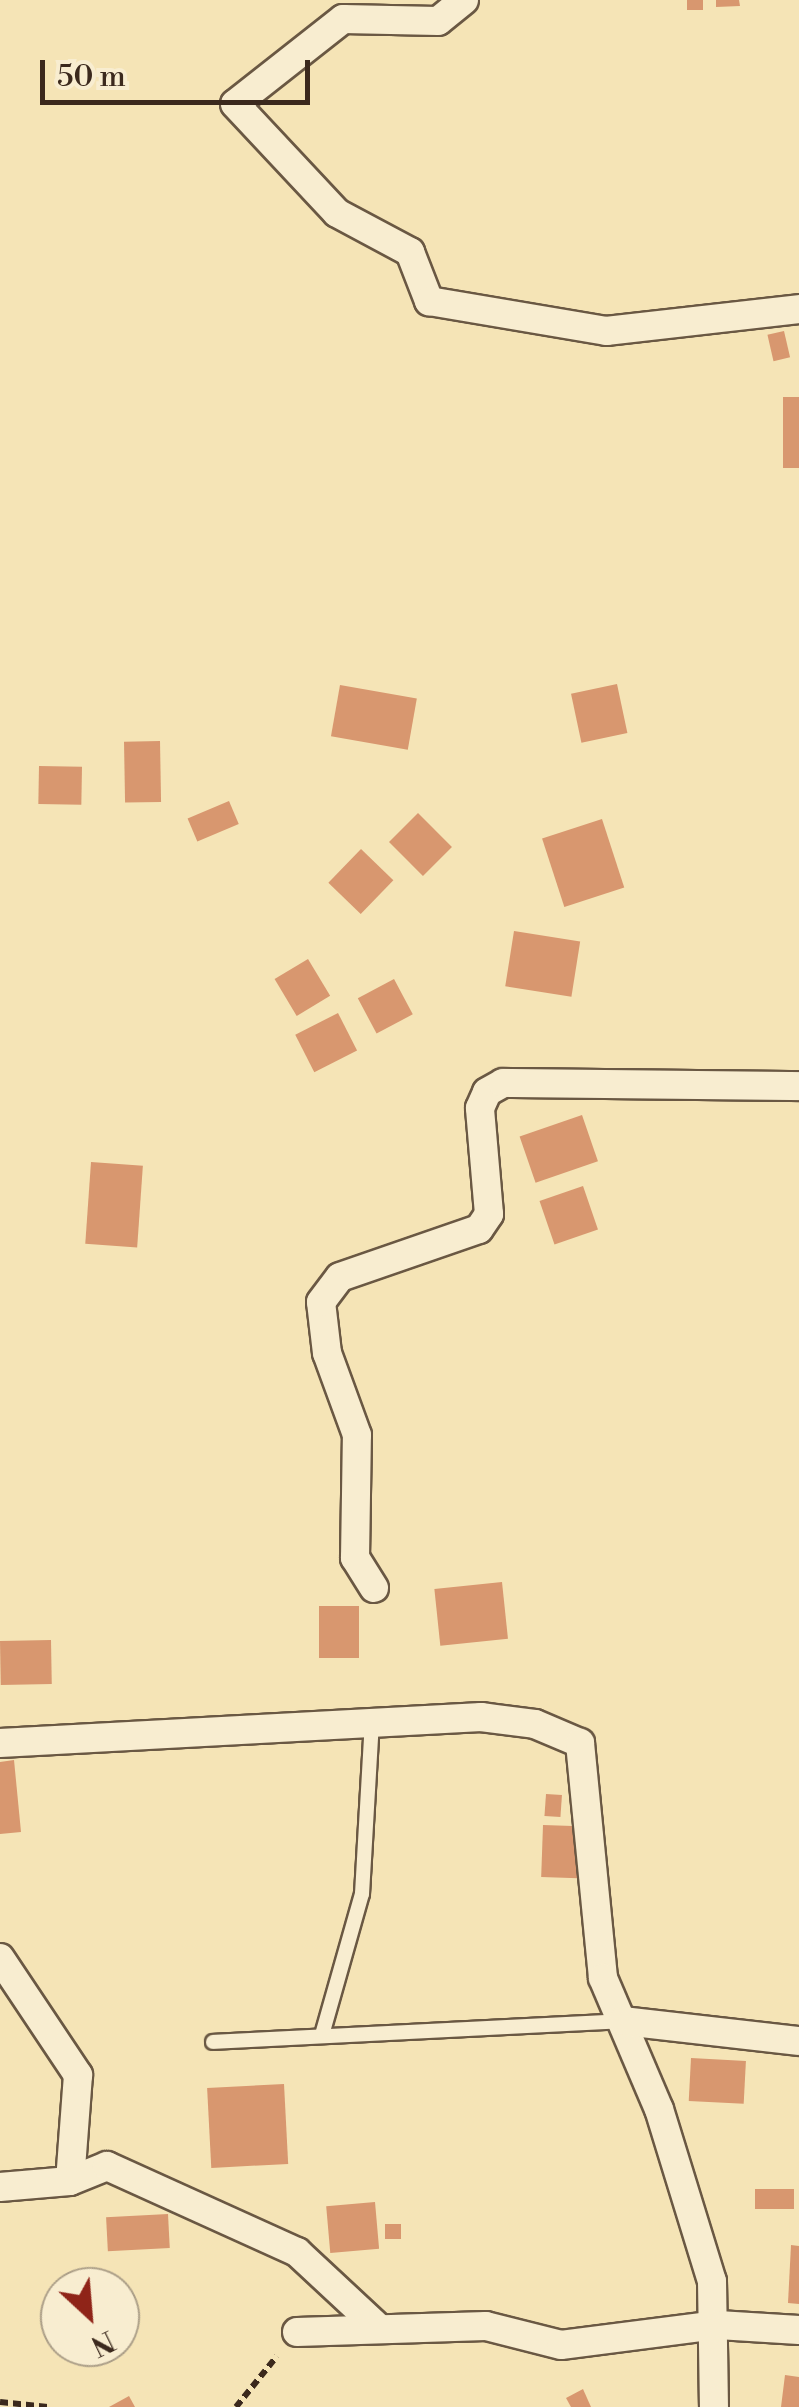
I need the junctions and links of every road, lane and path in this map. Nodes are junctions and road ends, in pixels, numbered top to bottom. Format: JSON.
{"nodes":[{"id":1,"x":464,"y":0,"type":"edge"},
{"id":2,"x":799,"y":309,"type":"edge"},
{"id":3,"x":799,"y":1086,"type":"edge"},
{"id":4,"x":374,"y":1588,"type":"dead end"},
{"id":5,"x":372,"y":1721,"type":"junction"},
{"id":6,"x":0,"y":1744,"type":"edge"},
{"id":7,"x":0,"y":1958,"type":"edge"},
{"id":8,"x":623,"y":2021,"type":"junction"},
{"id":9,"x":322,"y":2035,"type":"junction"},
{"id":10,"x":799,"y":2041,"type":"edge"},
{"id":11,"x":213,"y":2042,"type":"dead end"},
{"id":12,"x":70,"y":2181,"type":"junction"},
{"id":13,"x":0,"y":2187,"type":"edge"},
{"id":14,"x":718,"y":2325,"type":"junction"},
{"id":15,"x":380,"y":2329,"type":"junction"},
{"id":16,"x":799,"y":2330,"type":"edge"},
{"id":17,"x":297,"y":2332,"type":"joint"},
{"id":18,"x":0,"y":2402,"type":"edge"},
{"id":19,"x":48,"y":2407,"type":"edge"},
{"id":20,"x":236,"y":2407,"type":"edge"},
{"id":21,"x":714,"y":2407,"type":"edge"}],
"edges":[{"from":1,"to":2,"type":"street"},
{"from":3,"to":4,"type":"street"},
{"from":5,"to":6,"type":"street"},
{"from":5,"to":8,"type":"street"},
{"from":5,"to":9,"type":"lane"},
{"from":7,"to":12,"type":"street"},
{"from":8,"to":9,"type":"lane"},
{"from":8,"to":10,"type":"street"},
{"from":8,"to":14,"type":"street"},
{"from":9,"to":11,"type":"lane"},
{"from":12,"to":13,"type":"street"},
{"from":12,"to":15,"type":"street"},
{"from":14,"to":15,"type":"street"},
{"from":14,"to":16,"type":"street"},
{"from":14,"to":21,"type":"street"},
{"from":15,"to":17,"type":"street"},
{"from":17,"to":20,"type":"path"},
{"from":18,"to":19,"type":"path"}]}
